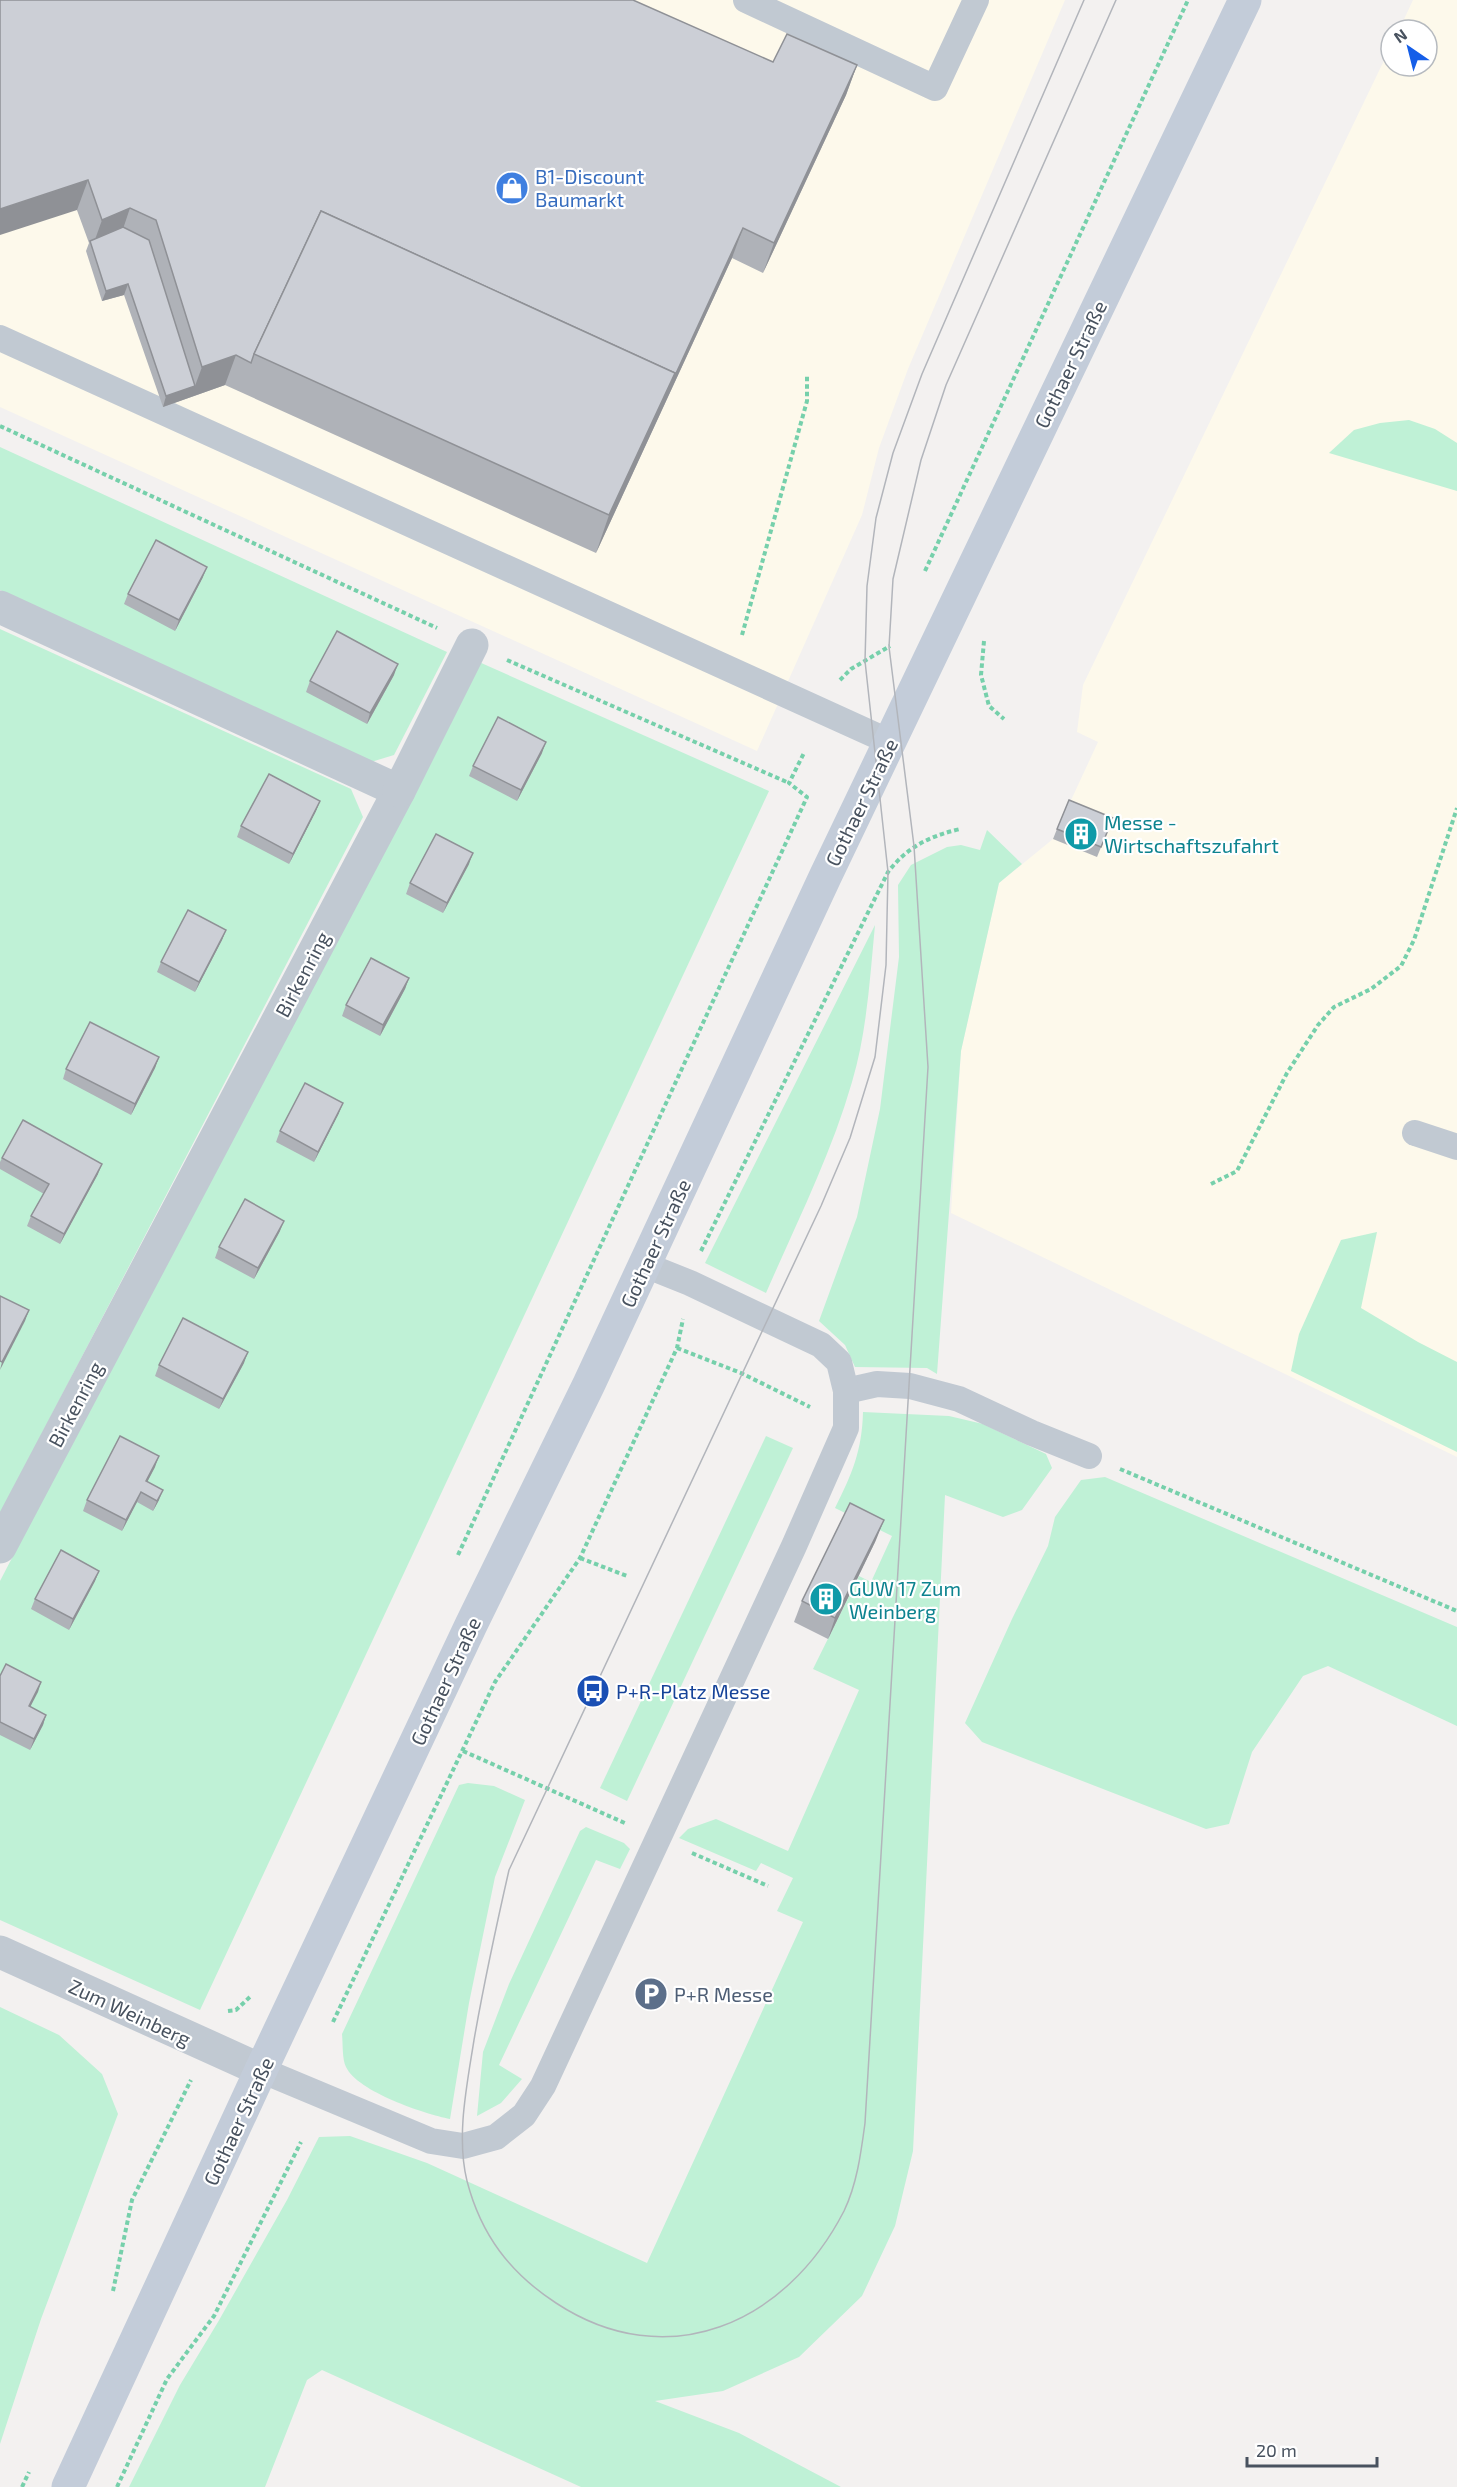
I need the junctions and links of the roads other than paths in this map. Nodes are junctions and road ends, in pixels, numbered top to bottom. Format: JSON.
{"nodes":[{"id":1,"x":746,"y":0,"type":"edge"},
{"id":2,"x":976,"y":0,"type":"edge"},
{"id":3,"x":1245,"y":0,"type":"edge"},
{"id":4,"x":0,"y":338,"type":"edge"},
{"id":5,"x":0,"y":607,"type":"edge"},
{"id":6,"x":472,"y":645,"type":"road end"},
{"id":7,"x":890,"y":742,"type":"junction"},
{"id":8,"x":399,"y":791,"type":"junction"},
{"id":9,"x":1415,"y":1133,"type":"dead end"},
{"id":10,"x":1457,"y":1147,"type":"edge"},
{"id":11,"x":645,"y":1265,"type":"junction"},
{"id":12,"x":846,"y":1391,"type":"junction"},
{"id":13,"x":1089,"y":1456,"type":"road end"},
{"id":14,"x":0,"y":1547,"type":"edge"},
{"id":15,"x":0,"y":1952,"type":"edge"},
{"id":16,"x":261,"y":2070,"type":"junction"},
{"id":17,"x":68,"y":2487,"type":"edge"}],
"edges":[{"from":1,"to":2,"type":"lane"},
{"from":3,"to":7,"type":"main road","name":"Gothaer Straße"},
{"from":4,"to":7,"type":"lane"},
{"from":5,"to":8,"type":"street"},
{"from":6,"to":8,"type":"street","name":"Birkenring"},
{"from":7,"to":11,"type":"main road","name":"Gothaer Straße"},
{"from":8,"to":14,"type":"street","name":"Birkenring"},
{"from":9,"to":10,"type":"lane"},
{"from":11,"to":12,"type":"lane"},
{"from":11,"to":16,"type":"main road","name":"Gothaer Straße"},
{"from":12,"to":13,"type":"lane"},
{"from":12,"to":16,"type":"lane"},
{"from":15,"to":16,"type":"street","name":"Zum Weinberg"},
{"from":16,"to":17,"type":"main road","name":"Gothaer Straße"}]}
